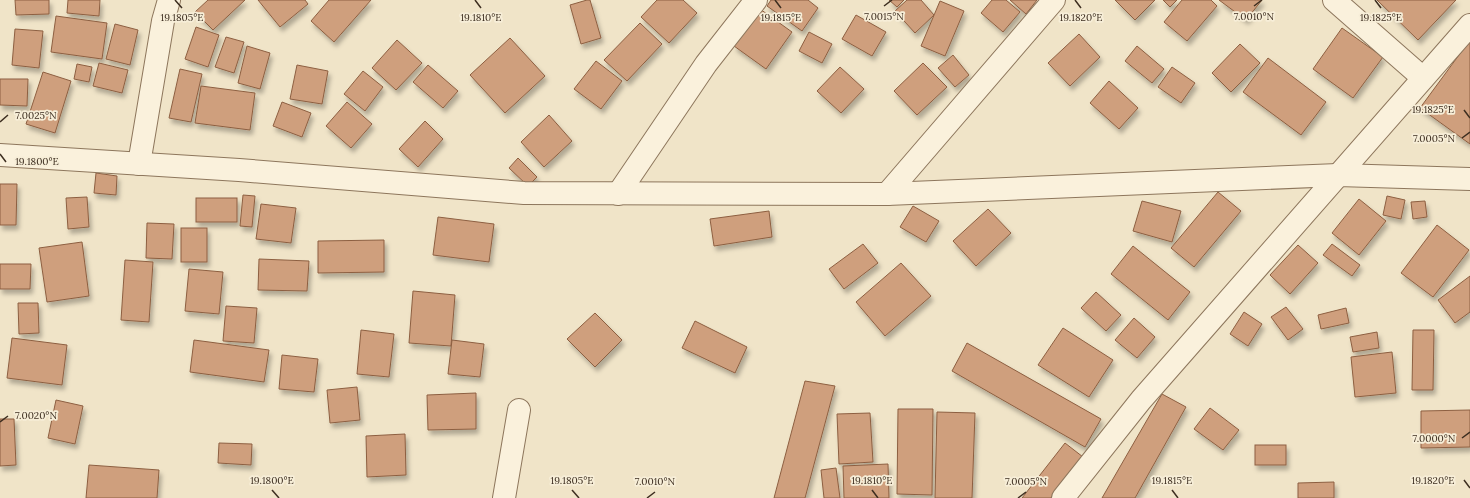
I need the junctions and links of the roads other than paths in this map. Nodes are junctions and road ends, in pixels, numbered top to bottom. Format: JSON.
{"nodes":[{"id":1,"x":169,"y":0,"type":"edge"},
{"id":2,"x":756,"y":0,"type":"edge"},
{"id":3,"x":1054,"y":0,"type":"edge"},
{"id":4,"x":1334,"y":0,"type":"edge"},
{"id":5,"x":1470,"y":25,"type":"edge"},
{"id":6,"x":1423,"y":78,"type":"junction"},
{"id":7,"x":0,"y":155,"type":"edge"},
{"id":8,"x":139,"y":164,"type":"junction"},
{"id":9,"x":1338,"y":174,"type":"junction"},
{"id":10,"x":1470,"y":179,"type":"edge"},
{"id":11,"x":618,"y":194,"type":"junction"},
{"id":12,"x":887,"y":194,"type":"junction"},
{"id":13,"x":519,"y":410,"type":"dead end"},
{"id":14,"x":504,"y":498,"type":"edge"},
{"id":15,"x":1063,"y":498,"type":"edge"}],
"edges":[{"from":1,"to":8,"type":"street"},
{"from":2,"to":11,"type":"street"},
{"from":3,"to":12,"type":"street"},
{"from":4,"to":6,"type":"street"},
{"from":5,"to":6,"type":"street"},
{"from":6,"to":9,"type":"street"},
{"from":7,"to":8,"type":"street"},
{"from":8,"to":11,"type":"street"},
{"from":9,"to":10,"type":"street"},
{"from":9,"to":12,"type":"street"},
{"from":9,"to":15,"type":"street"},
{"from":11,"to":12,"type":"street"},
{"from":13,"to":14,"type":"street"}]}
